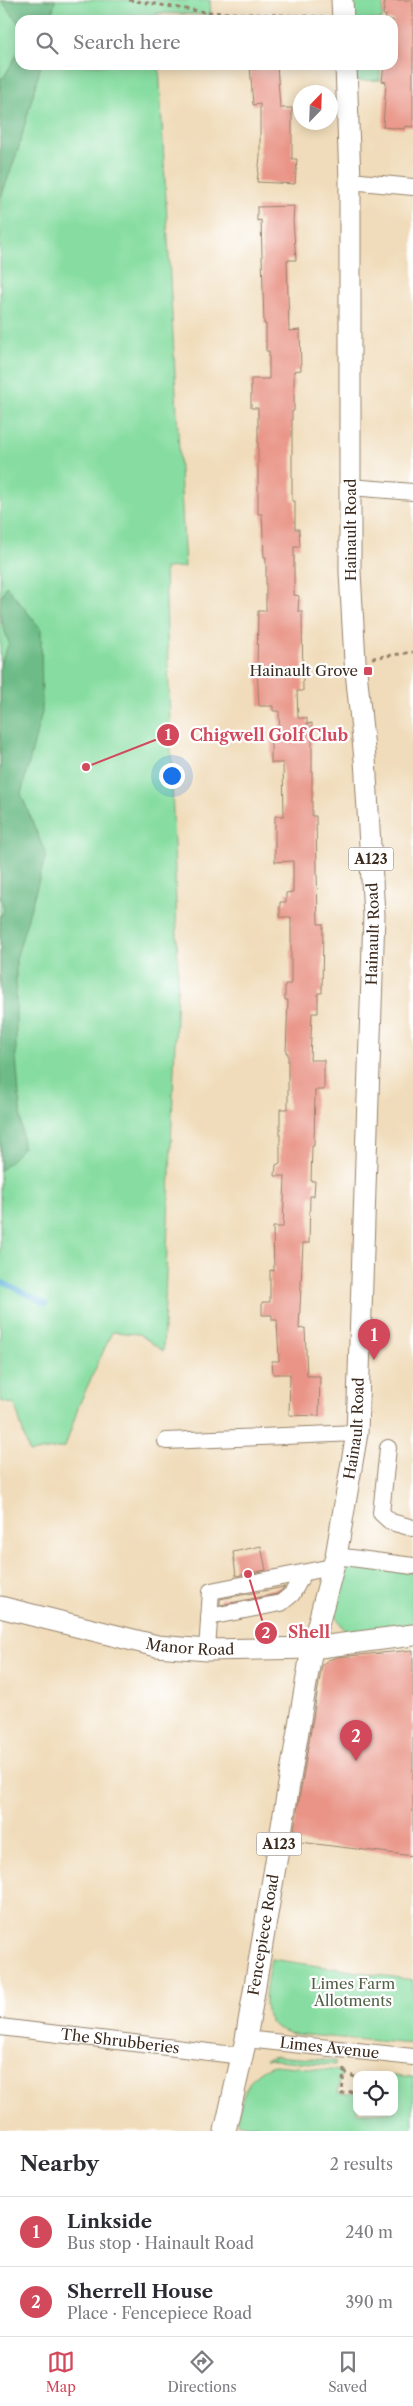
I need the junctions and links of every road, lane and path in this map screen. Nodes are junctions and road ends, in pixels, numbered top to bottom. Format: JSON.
{"nodes":[{"id":1,"x":129,"y":0,"type":"edge"},
{"id":2,"x":342,"y":13,"type":"edge"},
{"id":3,"x":346,"y":70,"type":"edge"},
{"id":4,"x":350,"y":181,"type":"junction"},
{"id":5,"x":413,"y":187,"type":"edge"},
{"id":6,"x":350,"y":487,"type":"junction"},
{"id":7,"x":413,"y":492,"type":"edge"},
{"id":8,"x":413,"y":652,"type":"edge"},
{"id":9,"x":355,"y":661,"type":"junction"},
{"id":10,"x":357,"y":1433,"type":"junction"},
{"id":11,"x":166,"y":1441,"type":"dead end"},
{"id":12,"x":388,"y":1448,"type":"dead end"},
{"id":13,"x":413,"y":1528,"type":"edge"},
{"id":14,"x":334,"y":1561,"type":"junction"},
{"id":15,"x":413,"y":1566,"type":"edge"},
{"id":16,"x":303,"y":1574,"type":"junction"},
{"id":17,"x":0,"y":1607,"type":"edge"},
{"id":18,"x":209,"y":1617,"type":"junction"},
{"id":19,"x":413,"y":1635,"type":"edge"},
{"id":20,"x":312,"y":1648,"type":"junction"},
{"id":21,"x":207,"y":1650,"type":"junction"},
{"id":22,"x":0,"y":2027,"type":"edge"},
{"id":23,"x":244,"y":2048,"type":"junction"},
{"id":24,"x":413,"y":2057,"type":"edge"},
{"id":25,"x":353,"y":2076,"type":"edge"},
{"id":26,"x":353,"y":2091,"type":"edge"},
{"id":27,"x":225,"y":2131,"type":"edge"}],
"edges":[{"from":1,"to":2,"type":"path"},
{"from":3,"to":4,"type":"main road","name":"Hainault Road","number":"A123"},
{"from":4,"to":5,"type":"street"},
{"from":4,"to":6,"type":"main road","name":"Hainault Road","number":"A123"},
{"from":6,"to":7,"type":"street"},
{"from":6,"to":9,"type":"main road","name":"Hainault Road","number":"A123"},
{"from":8,"to":9,"type":"path"},
{"from":9,"to":10,"type":"main road","name":"Hainault Road","number":"A123"},
{"from":10,"to":11,"type":"street"},
{"from":10,"to":14,"type":"main road","name":"Hainault Road","number":"A123"},
{"from":12,"to":13,"type":"street"},
{"from":14,"to":15,"type":"street"},
{"from":14,"to":16,"type":"street"},
{"from":14,"to":20,"type":"main road","name":"Hainault Road","number":"A123"},
{"from":16,"to":18,"type":"street"},
{"from":16,"to":18,"type":"street"},
{"from":17,"to":21,"type":"main road","name":"Manor Road"},
{"from":18,"to":21,"type":"street"},
{"from":19,"to":20,"type":"main road","name":"Manor Road"},
{"from":20,"to":21,"type":"main road","name":"Manor Road"},
{"from":20,"to":23,"type":"main road","name":"Fencepiece Road","number":"A123"},
{"from":22,"to":23,"type":"street","name":"The Shrubberies"},
{"from":23,"to":24,"type":"street","name":"Limes Avenue"},
{"from":23,"to":27,"type":"main road","name":"Fencepiece Road","number":"A123"},
{"from":25,"to":26,"type":"path"}]}
